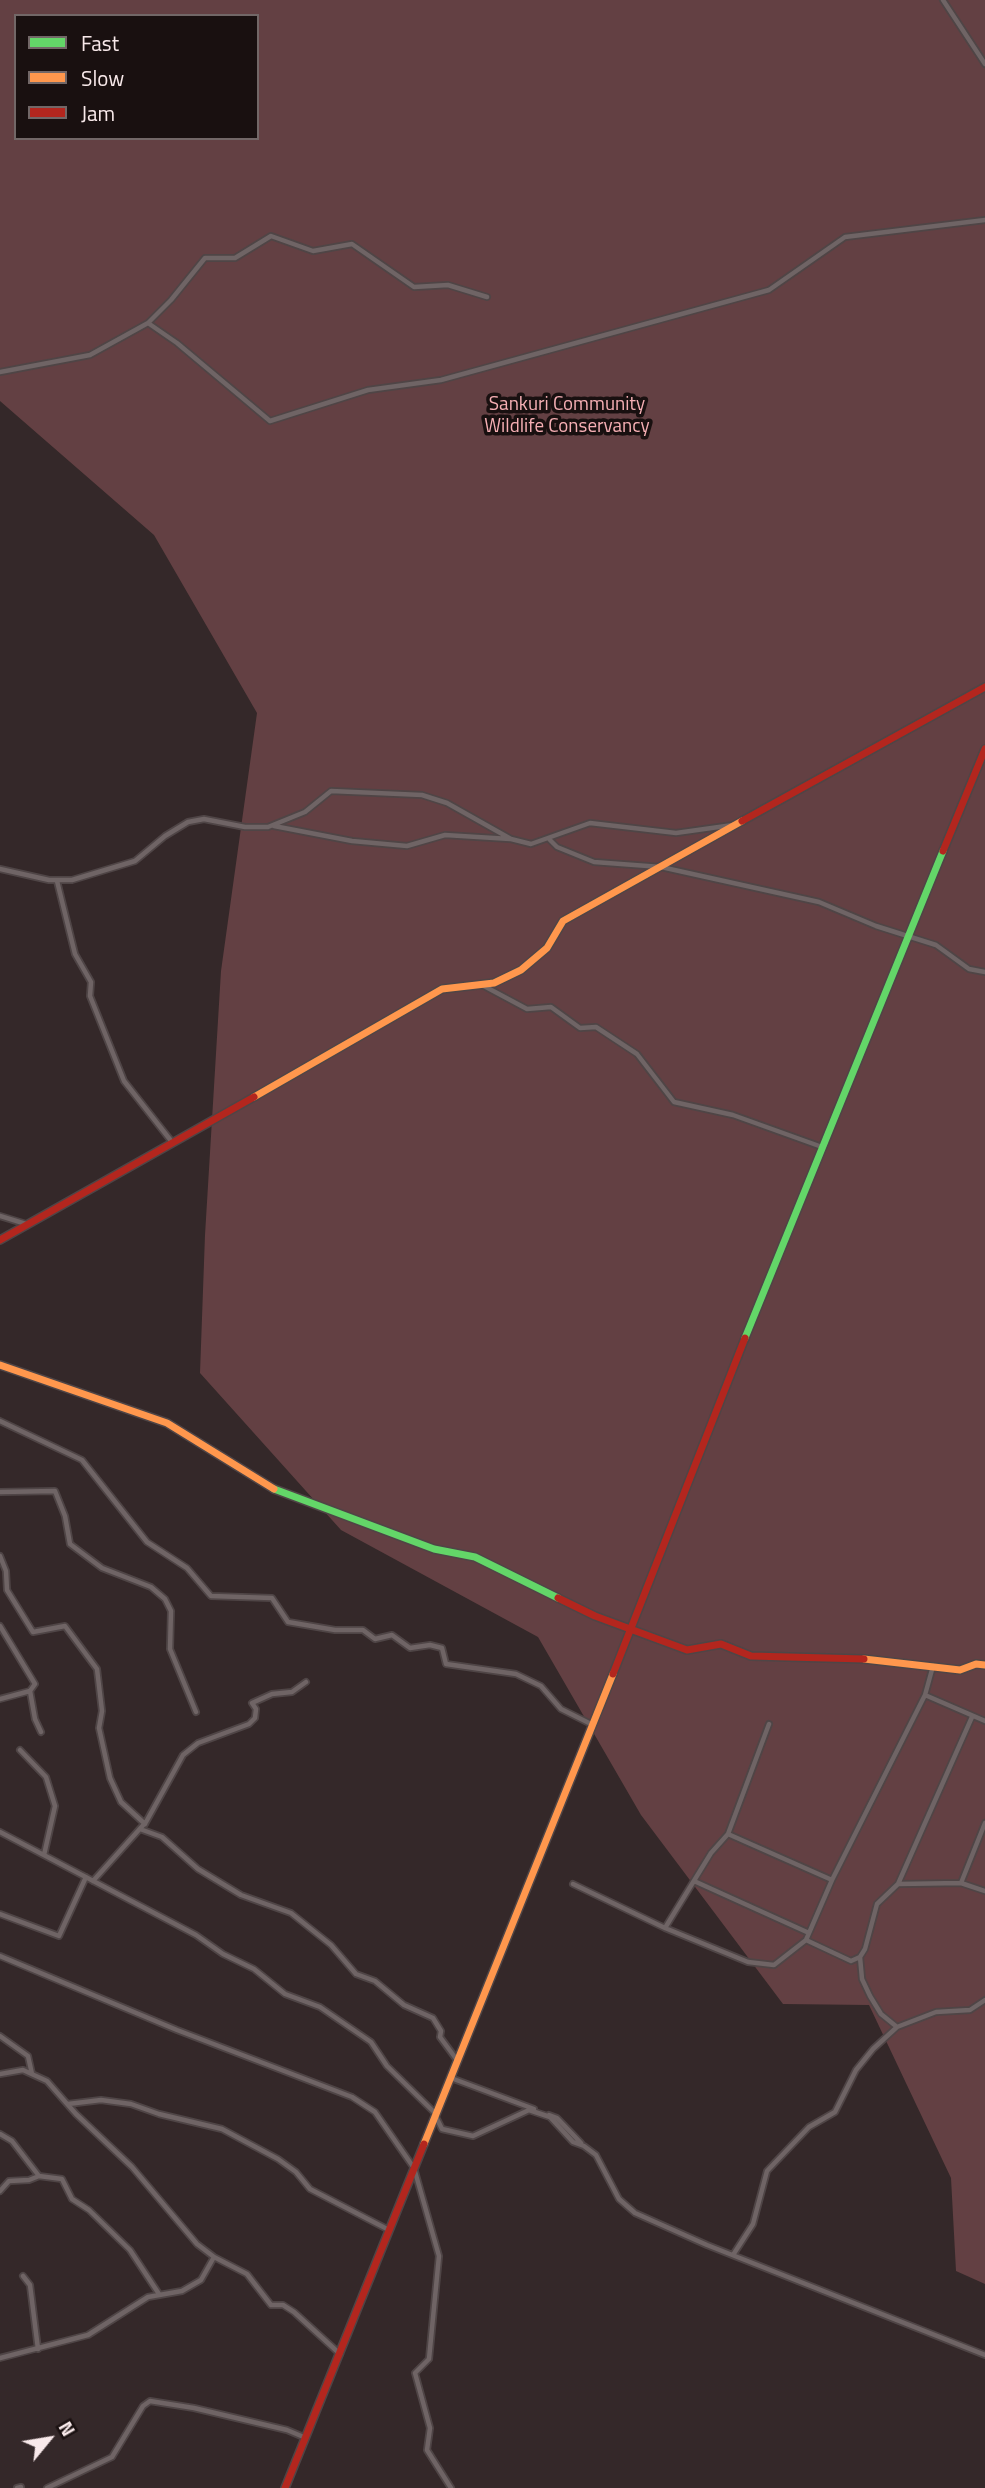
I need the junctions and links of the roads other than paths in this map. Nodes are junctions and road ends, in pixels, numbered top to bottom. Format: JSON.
{"nodes":[{"id":1,"x":943,"y":0,"type":"edge"},
{"id":2,"x":985,"y":64,"type":"edge"},
{"id":3,"x":985,"y":220,"type":"edge"},
{"id":4,"x":486,"y":298,"type":"dead end"},
{"id":5,"x":148,"y":323,"type":"junction"},
{"id":6,"x":0,"y":372,"type":"edge"},
{"id":7,"x":985,"y":687,"type":"edge"},
{"id":8,"x":985,"y":749,"type":"edge"},
{"id":9,"x":273,"y":825,"type":"junction"},
{"id":10,"x":737,"y":825,"type":"junction"},
{"id":11,"x":511,"y":839,"type":"junction"},
{"id":12,"x":550,"y":840,"type":"junction"},
{"id":13,"x":661,"y":867,"type":"junction"},
{"id":14,"x":0,"y":869,"type":"edge"},
{"id":15,"x":57,"y":881,"type":"junction"},
{"id":16,"x":908,"y":936,"type":"junction"},
{"id":17,"x":985,"y":972,"type":"edge"},
{"id":18,"x":484,"y":986,"type":"junction"},
{"id":19,"x":172,"y":1142,"type":"junction"},
{"id":20,"x":822,"y":1147,"type":"junction"},
{"id":21,"x":0,"y":1216,"type":"edge"},
{"id":22,"x":26,"y":1224,"type":"junction"},
{"id":23,"x":0,"y":1240,"type":"edge"},
{"id":24,"x":0,"y":1365,"type":"edge"},
{"id":25,"x":0,"y":1420,"type":"edge"},
{"id":26,"x":0,"y":1492,"type":"edge"},
{"id":27,"x":0,"y":1556,"type":"edge"},
{"id":28,"x":0,"y":1626,"type":"edge"},
{"id":29,"x":630,"y":1627,"type":"junction"},
{"id":30,"x":934,"y":1664,"type":"junction"},
{"id":31,"x":985,"y":1665,"type":"edge"},
{"id":32,"x":306,"y":1682,"type":"dead end"},
{"id":33,"x":30,"y":1690,"type":"junction"},
{"id":34,"x":925,"y":1695,"type":"junction"},
{"id":35,"x":0,"y":1699,"type":"edge"},
{"id":36,"x":196,"y":1712,"type":"dead end"},
{"id":37,"x":972,"y":1717,"type":"junction"},
{"id":38,"x":985,"y":1721,"type":"edge"},
{"id":39,"x":591,"y":1724,"type":"junction"},
{"id":40,"x":769,"y":1724,"type":"dead end"},
{"id":41,"x":41,"y":1732,"type":"dead end"},
{"id":42,"x":20,"y":1750,"type":"dead end"},
{"id":43,"x":985,"y":1823,"type":"edge"},
{"id":44,"x":145,"y":1824,"type":"junction"},
{"id":45,"x":140,"y":1829,"type":"junction"},
{"id":46,"x":0,"y":1832,"type":"edge"},
{"id":47,"x":728,"y":1834,"type":"junction"},
{"id":48,"x":983,"y":1836,"type":"edge"},
{"id":49,"x":44,"y":1855,"type":"junction"},
{"id":50,"x":86,"y":1877,"type":"junction"},
{"id":51,"x":832,"y":1880,"type":"junction"},
{"id":52,"x":93,"y":1881,"type":"junction"},
{"id":53,"x":694,"y":1881,"type":"junction"},
{"id":54,"x":961,"y":1883,"type":"junction"},
{"id":55,"x":573,"y":1884,"type":"dead end"},
{"id":56,"x":898,"y":1884,"type":"junction"},
{"id":57,"x":985,"y":1891,"type":"edge"},
{"id":58,"x":0,"y":1914,"type":"edge"},
{"id":59,"x":665,"y":1928,"type":"junction"},
{"id":60,"x":809,"y":1933,"type":"junction"},
{"id":61,"x":806,"y":1940,"type":"junction"},
{"id":62,"x":0,"y":1956,"type":"edge"},
{"id":63,"x":860,"y":1957,"type":"junction"},
{"id":64,"x":985,"y":2000,"type":"edge"},
{"id":65,"x":897,"y":2027,"type":"junction"},
{"id":66,"x":0,"y":2036,"type":"edge"},
{"id":67,"x":457,"y":2060,"type":"junction"},
{"id":68,"x":0,"y":2074,"type":"edge"},
{"id":69,"x":32,"y":2074,"type":"junction"},
{"id":70,"x":451,"y":2078,"type":"junction"},
{"id":71,"x":68,"y":2104,"type":"junction"},
{"id":72,"x":436,"y":2115,"type":"junction"},
{"id":73,"x":0,"y":2134,"type":"edge"},
{"id":74,"x":584,"y":2146,"type":"junction"},
{"id":75,"x":414,"y":2168,"type":"junction"},
{"id":76,"x":39,"y":2176,"type":"junction"},
{"id":77,"x":0,"y":2191,"type":"edge"},
{"id":78,"x":389,"y":2230,"type":"junction"},
{"id":79,"x":733,"y":2255,"type":"junction"},
{"id":80,"x":214,"y":2257,"type":"junction"},
{"id":81,"x":23,"y":2276,"type":"dead end"},
{"id":82,"x":159,"y":2295,"type":"junction"},
{"id":83,"x":38,"y":2349,"type":"junction"},
{"id":84,"x":340,"y":2354,"type":"junction"},
{"id":85,"x":985,"y":2355,"type":"edge"},
{"id":86,"x":0,"y":2358,"type":"edge"},
{"id":87,"x":306,"y":2438,"type":"junction"},
{"id":88,"x":47,"y":2488,"type":"edge"},
{"id":89,"x":285,"y":2488,"type":"edge"},
{"id":90,"x":451,"y":2488,"type":"edge"}],
"edges":[{"from":1,"to":2,"type":"street"},
{"from":3,"to":5,"type":"street"},
{"from":4,"to":5,"type":"street"},
{"from":5,"to":6,"type":"street"},
{"from":7,"to":10,"type":"street"},
{"from":8,"to":16,"type":"street"},
{"from":9,"to":11,"type":"street"},
{"from":9,"to":11,"type":"street"},
{"from":9,"to":15,"type":"street"},
{"from":10,"to":12,"type":"street"},
{"from":10,"to":13,"type":"street"},
{"from":11,"to":12,"type":"street"},
{"from":12,"to":13,"type":"street"},
{"from":13,"to":16,"type":"street"},
{"from":13,"to":18,"type":"street"},
{"from":14,"to":15,"type":"street"},
{"from":15,"to":19,"type":"street"},
{"from":16,"to":17,"type":"street"},
{"from":16,"to":20,"type":"street"},
{"from":18,"to":19,"type":"street"},
{"from":18,"to":20,"type":"street"},
{"from":19,"to":22,"type":"street"},
{"from":20,"to":29,"type":"street"},
{"from":21,"to":22,"type":"street"},
{"from":22,"to":23,"type":"street"},
{"from":24,"to":29,"type":"street"},
{"from":25,"to":39,"type":"street"},
{"from":26,"to":36,"type":"street"},
{"from":27,"to":44,"type":"street"},
{"from":28,"to":33,"type":"street"},
{"from":29,"to":30,"type":"street"},
{"from":29,"to":39,"type":"street"},
{"from":30,"to":31,"type":"street"},
{"from":30,"to":34,"type":"street"},
{"from":32,"to":44,"type":"street"},
{"from":33,"to":35,"type":"street"},
{"from":33,"to":41,"type":"street"},
{"from":34,"to":37,"type":"street"},
{"from":34,"to":51,"type":"street"},
{"from":37,"to":38,"type":"street"},
{"from":37,"to":56,"type":"street"},
{"from":39,"to":67,"type":"street"},
{"from":40,"to":47,"type":"street"},
{"from":42,"to":49,"type":"street"},
{"from":43,"to":48,"type":"street"},
{"from":44,"to":45,"type":"street"},
{"from":45,"to":52,"type":"street"},
{"from":45,"to":67,"type":"street"},
{"from":46,"to":49,"type":"street"},
{"from":47,"to":51,"type":"street"},
{"from":47,"to":53,"type":"street"},
{"from":48,"to":54,"type":"street"},
{"from":49,"to":50,"type":"street"},
{"from":50,"to":52,"type":"street"},
{"from":50,"to":58,"type":"street"},
{"from":51,"to":60,"type":"street"},
{"from":52,"to":72,"type":"street"},
{"from":53,"to":59,"type":"street"},
{"from":53,"to":60,"type":"street"},
{"from":54,"to":56,"type":"street"},
{"from":54,"to":57,"type":"street"},
{"from":55,"to":59,"type":"street"},
{"from":56,"to":63,"type":"street"},
{"from":59,"to":61,"type":"street"},
{"from":60,"to":61,"type":"street"},
{"from":61,"to":63,"type":"street"},
{"from":62,"to":75,"type":"street"},
{"from":63,"to":65,"type":"street"},
{"from":64,"to":65,"type":"street"},
{"from":65,"to":79,"type":"street"},
{"from":66,"to":69,"type":"street"},
{"from":67,"to":70,"type":"street"},
{"from":68,"to":69,"type":"street"},
{"from":69,"to":71,"type":"street"},
{"from":70,"to":72,"type":"street"},
{"from":70,"to":74,"type":"street"},
{"from":71,"to":78,"type":"street"},
{"from":71,"to":80,"type":"street"},
{"from":72,"to":74,"type":"street"},
{"from":72,"to":75,"type":"street"},
{"from":73,"to":76,"type":"street"},
{"from":74,"to":79,"type":"street"},
{"from":75,"to":78,"type":"street"},
{"from":75,"to":90,"type":"street"},
{"from":76,"to":77,"type":"street"},
{"from":76,"to":82,"type":"street"},
{"from":78,"to":84,"type":"street"},
{"from":79,"to":85,"type":"street"},
{"from":80,"to":82,"type":"street"},
{"from":80,"to":84,"type":"street"},
{"from":81,"to":83,"type":"street"},
{"from":82,"to":83,"type":"street"},
{"from":83,"to":86,"type":"street"},
{"from":84,"to":87,"type":"street"},
{"from":87,"to":88,"type":"street"},
{"from":87,"to":89,"type":"street"}]}
